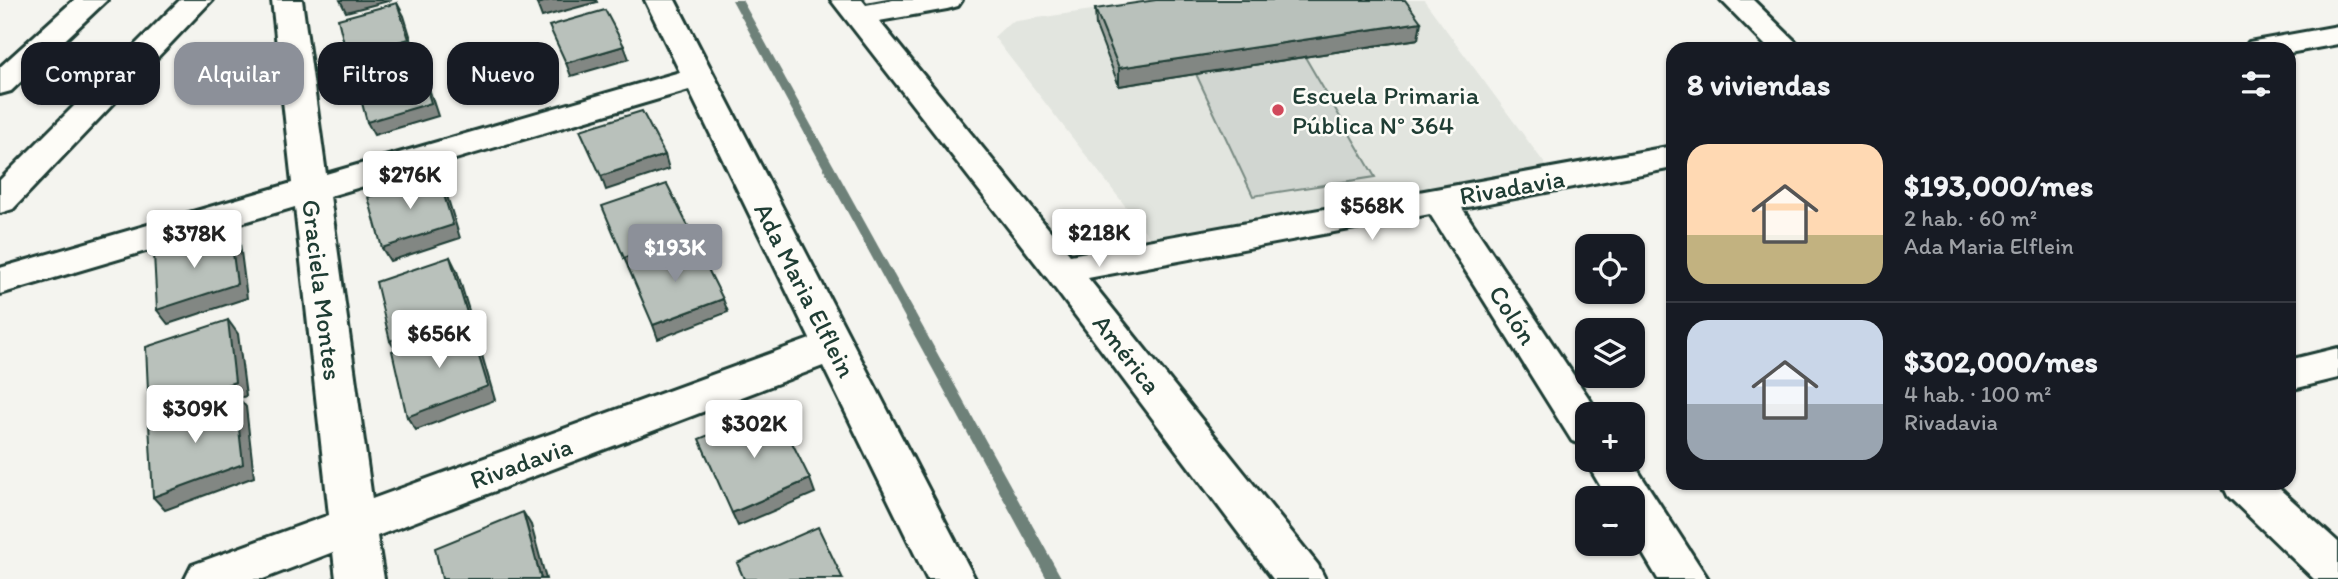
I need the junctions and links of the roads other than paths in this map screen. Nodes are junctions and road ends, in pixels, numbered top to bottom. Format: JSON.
{"nodes":[{"id":1,"x":92,"y":0,"type":"edge"},
{"id":2,"x":197,"y":0,"type":"edge"},
{"id":3,"x":287,"y":0,"type":"edge"},
{"id":4,"x":660,"y":0,"type":"edge"},
{"id":5,"x":947,"y":0,"type":"edge"},
{"id":6,"x":1736,"y":0,"type":"edge"},
{"id":7,"x":852,"y":8,"type":"edge"},
{"id":8,"x":2338,"y":35,"type":"edge"},
{"id":9,"x":1780,"y":42,"type":"edge"},
{"id":10,"x":2296,"y":43,"type":"edge"},
{"id":11,"x":697,"y":77,"type":"junction"},
{"id":12,"x":0,"y":84,"type":"edge"},
{"id":13,"x":1666,"y":158,"type":"edge"},
{"id":14,"x":310,"y":191,"type":"junction"},
{"id":15,"x":1439,"y":200,"type":"junction"},
{"id":16,"x":0,"y":201,"type":"edge"},
{"id":17,"x":1061,"y":270,"type":"junction"},
{"id":18,"x":0,"y":281,"type":"edge"},
{"id":19,"x":834,"y":346,"type":"junction"},
{"id":20,"x":2338,"y":363,"type":"edge"},
{"id":21,"x":2296,"y":372,"type":"edge"},
{"id":22,"x":1575,"y":410,"type":"edge"},
{"id":23,"x":2251,"y":490,"type":"edge"},
{"id":24,"x":1645,"y":519,"type":"edge"},
{"id":25,"x":353,"y":526,"type":"junction"},
{"id":26,"x":2338,"y":572,"type":"edge"},
{"id":27,"x":209,"y":579,"type":"edge"},
{"id":28,"x":360,"y":579,"type":"edge"},
{"id":29,"x":951,"y":579,"type":"edge"},
{"id":30,"x":1301,"y":579,"type":"edge"},
{"id":31,"x":1684,"y":579,"type":"edge"}],
"edges":[{"from":1,"to":12,"type":"street"},
{"from":2,"to":16,"type":"street"},
{"from":3,"to":14,"type":"street","name":"Graciela Montes"},
{"from":4,"to":11,"type":"street","name":"Ada Maria Elflein"},
{"from":5,"to":7,"type":"street"},
{"from":6,"to":9,"type":"street"},
{"from":7,"to":17,"type":"street","name":"América"},
{"from":8,"to":10,"type":"street"},
{"from":11,"to":14,"type":"street"},
{"from":11,"to":19,"type":"street","name":"Ada Maria Elflein"},
{"from":13,"to":15,"type":"street","name":"Rivadavia"},
{"from":14,"to":18,"type":"street"},
{"from":14,"to":25,"type":"street","name":"Graciela Montes"},
{"from":15,"to":17,"type":"street","name":"Rivadavia"},
{"from":15,"to":22,"type":"street","name":"Colón"},
{"from":17,"to":30,"type":"street","name":"América"},
{"from":19,"to":25,"type":"street","name":"Rivadavia"},
{"from":19,"to":29,"type":"street","name":"Ada Maria Elflein"},
{"from":20,"to":21,"type":"street"},
{"from":23,"to":26,"type":"street"},
{"from":24,"to":31,"type":"street"},
{"from":25,"to":27,"type":"street","name":"Rivadavia"},
{"from":25,"to":28,"type":"street","name":"Graciela Montes"}]}
